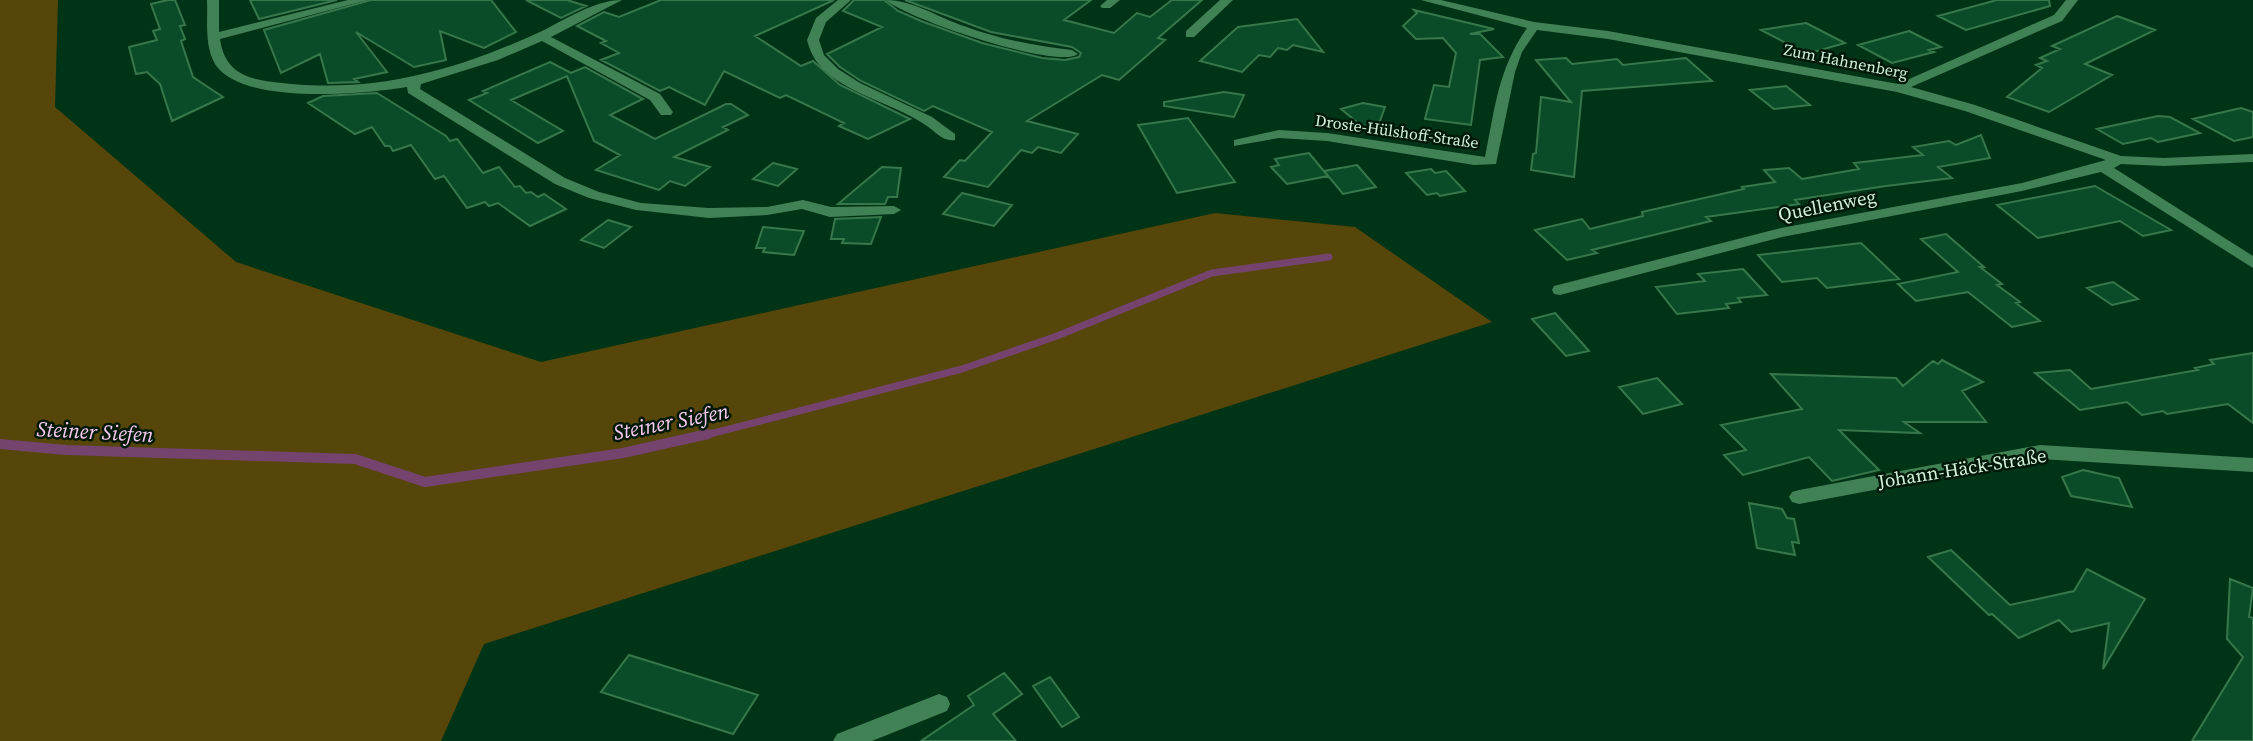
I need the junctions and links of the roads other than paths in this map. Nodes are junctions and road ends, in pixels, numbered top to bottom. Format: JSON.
{"nodes":[{"id":1,"x":213,"y":0,"type":"edge"},
{"id":2,"x":362,"y":0,"type":"edge"},
{"id":3,"x":617,"y":0,"type":"edge"},
{"id":4,"x":845,"y":0,"type":"edge"},
{"id":5,"x":892,"y":0,"type":"edge"},
{"id":6,"x":1227,"y":0,"type":"edge"},
{"id":7,"x":1427,"y":0,"type":"edge"},
{"id":8,"x":2072,"y":0,"type":"edge"},
{"id":9,"x":1452,"y":2,"type":"edge"},
{"id":10,"x":1534,"y":26,"type":"junction"},
{"id":11,"x":1190,"y":34,"type":"dead end"},
{"id":12,"x":214,"y":37,"type":"junction"},
{"id":13,"x":543,"y":37,"type":"junction"},
{"id":14,"x":1072,"y":54,"type":"dead end"},
{"id":15,"x":415,"y":81,"type":"junction"},
{"id":16,"x":1899,"y":88,"type":"junction"},
{"id":17,"x":666,"y":112,"type":"dead end"},
{"id":18,"x":950,"y":137,"type":"dead end"},
{"id":19,"x":1239,"y":144,"type":"dead end"},
{"id":20,"x":2253,"y":158,"type":"edge"},
{"id":21,"x":2119,"y":160,"type":"junction"},
{"id":22,"x":2103,"y":167,"type":"junction"},
{"id":23,"x":894,"y":210,"type":"dead end"},
{"id":24,"x":2253,"y":263,"type":"edge"},
{"id":25,"x":1560,"y":290,"type":"dead end"},
{"id":26,"x":2253,"y":465,"type":"edge"},
{"id":27,"x":1799,"y":497,"type":"dead end"},
{"id":28,"x":939,"y":704,"type":"dead end"},
{"id":29,"x":845,"y":741,"type":"edge"}],
"edges":[{"from":1,"to":12,"type":"street"},
{"from":2,"to":12,"type":"street"},
{"from":3,"to":13,"type":"street"},
{"from":4,"to":18,"type":"street"},
{"from":5,"to":14,"type":"street"},
{"from":6,"to":11,"type":"street"},
{"from":7,"to":9,"type":"street","name":"Zum Hahnenberg"},
{"from":8,"to":16,"type":"street"},
{"from":9,"to":10,"type":"street","name":"Zum Hahnenberg"},
{"from":10,"to":16,"type":"street","name":"Zum Hahnenberg"},
{"from":10,"to":19,"type":"street","name":"Droste-Hülshoff-Straße"},
{"from":12,"to":15,"type":"street"},
{"from":13,"to":15,"type":"street"},
{"from":13,"to":17,"type":"street"},
{"from":15,"to":23,"type":"street"},
{"from":16,"to":21,"type":"street","name":"Zum Hahnenberg"},
{"from":20,"to":21,"type":"street","name":"Zum Hahnenberg"},
{"from":21,"to":22,"type":"street","name":"Quellenweg"},
{"from":22,"to":24,"type":"street"},
{"from":22,"to":25,"type":"street","name":"Quellenweg"},
{"from":26,"to":27,"type":"street","name":"Johann-Häck-Straße"},
{"from":28,"to":29,"type":"street"}]}
